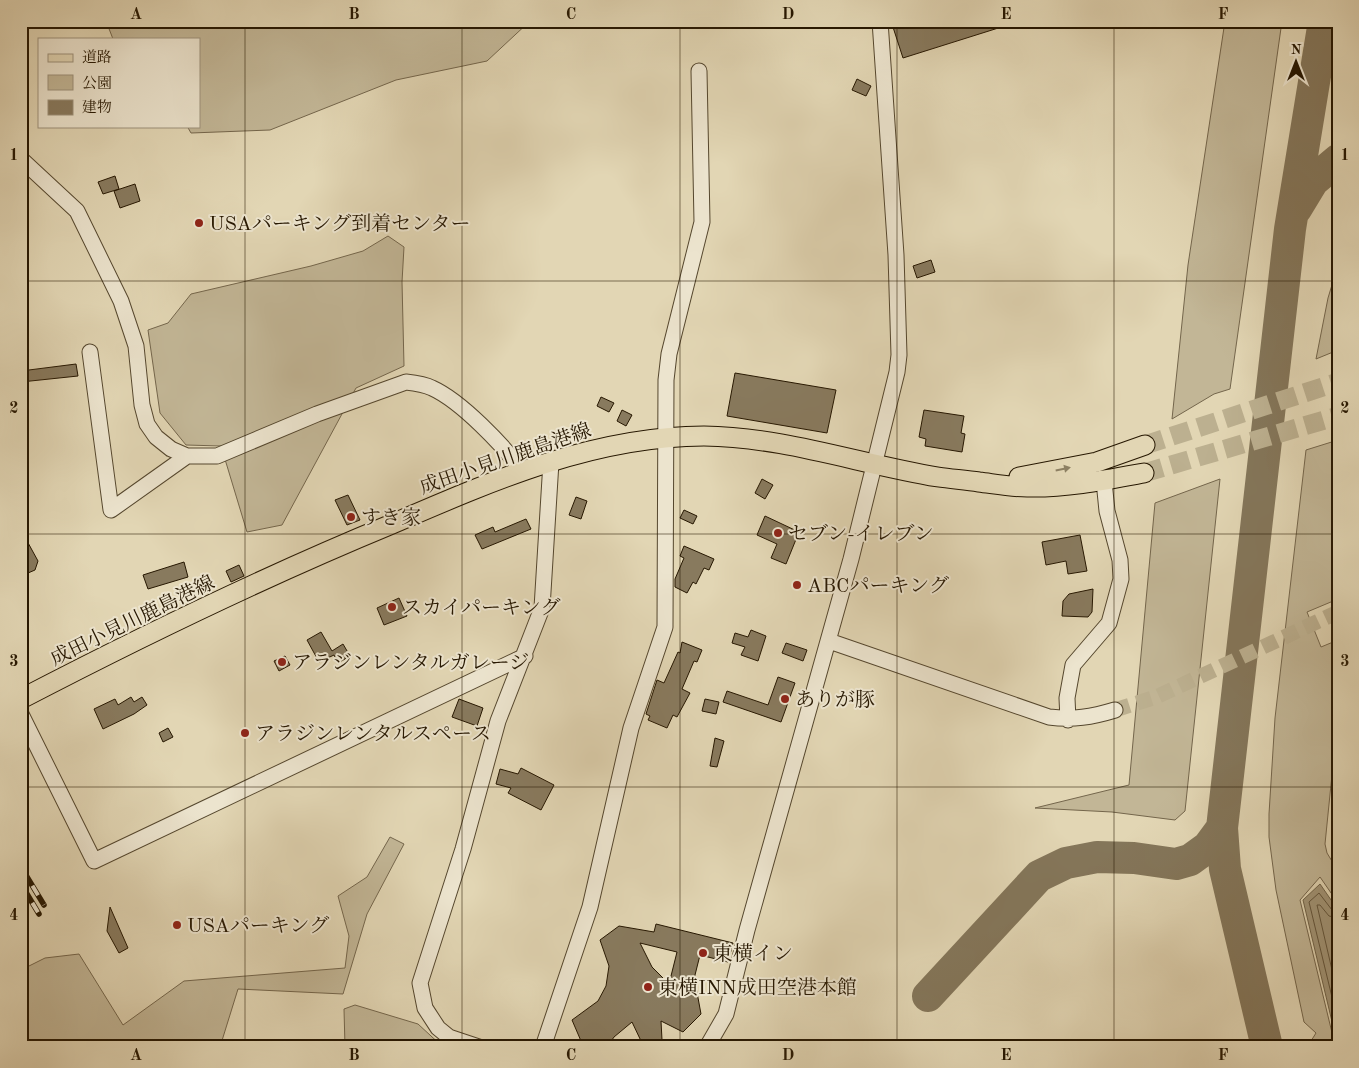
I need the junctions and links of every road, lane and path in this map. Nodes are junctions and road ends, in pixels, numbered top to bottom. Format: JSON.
{"nodes":[{"id":1,"x":880,"y":21,"type":"edge"},
{"id":2,"x":699,"y":71,"type":"dead end"},
{"id":3,"x":21,"y":159,"type":"edge"},
{"id":4,"x":90,"y":352,"type":"dead end"},
{"id":5,"x":664,"y":437,"type":"junction"},
{"id":6,"x":1145,"y":445,"type":"tunnel mouth"},
{"id":7,"x":187,"y":456,"type":"junction"},
{"id":8,"x":551,"y":462,"type":"junction"},
{"id":9,"x":876,"y":463,"type":"junction"},
{"id":10,"x":523,"y":472,"type":"junction"},
{"id":11,"x":1144,"y":473,"type":"tunnel mouth"},
{"id":12,"x":1104,"y":481,"type":"junction"},
{"id":13,"x":981,"y":482,"type":"junction"},
{"id":14,"x":828,"y":641,"type":"junction"},
{"id":15,"x":525,"y":656,"type":"junction"},
{"id":16,"x":21,"y":699,"type":"edge"},
{"id":17,"x":1115,"y":710,"type":"tunnel mouth"},
{"id":18,"x":21,"y":714,"type":"edge"},
{"id":19,"x":1068,"y":720,"type":"junction"},
{"id":20,"x":479,"y":1047,"type":"edge"},
{"id":21,"x":543,"y":1047,"type":"edge"},
{"id":22,"x":707,"y":1047,"type":"edge"}],
"edges":[{"from":1,"to":9,"type":"street"},
{"from":2,"to":5,"type":"street"},
{"from":3,"to":7,"type":"street"},
{"from":4,"to":7,"type":"street"},
{"from":5,"to":8,"type":"main road","name":"成田小見川鹿島港線"},
{"from":5,"to":9,"type":"main road","name":"成田小見川鹿島港線"},
{"from":5,"to":21,"type":"street"},
{"from":13,"to":6,"type":"main road","name":"成田小見川鹿島港線","one_way":true},
{"from":7,"to":10,"type":"street"},
{"from":8,"to":10,"type":"main road","name":"成田小見川鹿島港線"},
{"from":8,"to":15,"type":"street"},
{"from":9,"to":13,"type":"main road","name":"成田小見川鹿島港線"},
{"from":9,"to":14,"type":"street"},
{"from":10,"to":16,"type":"main road","name":"成田小見川鹿島港線"},
{"from":11,"to":12,"type":"main road","name":"成田小見川鹿島港線"},
{"from":12,"to":13,"type":"main road","name":"成田小見川鹿島港線"},
{"from":12,"to":19,"type":"street"},
{"from":14,"to":19,"type":"street"},
{"from":14,"to":22,"type":"street"},
{"from":15,"to":18,"type":"street"},
{"from":15,"to":20,"type":"street"},
{"from":17,"to":19,"type":"street"}]}
